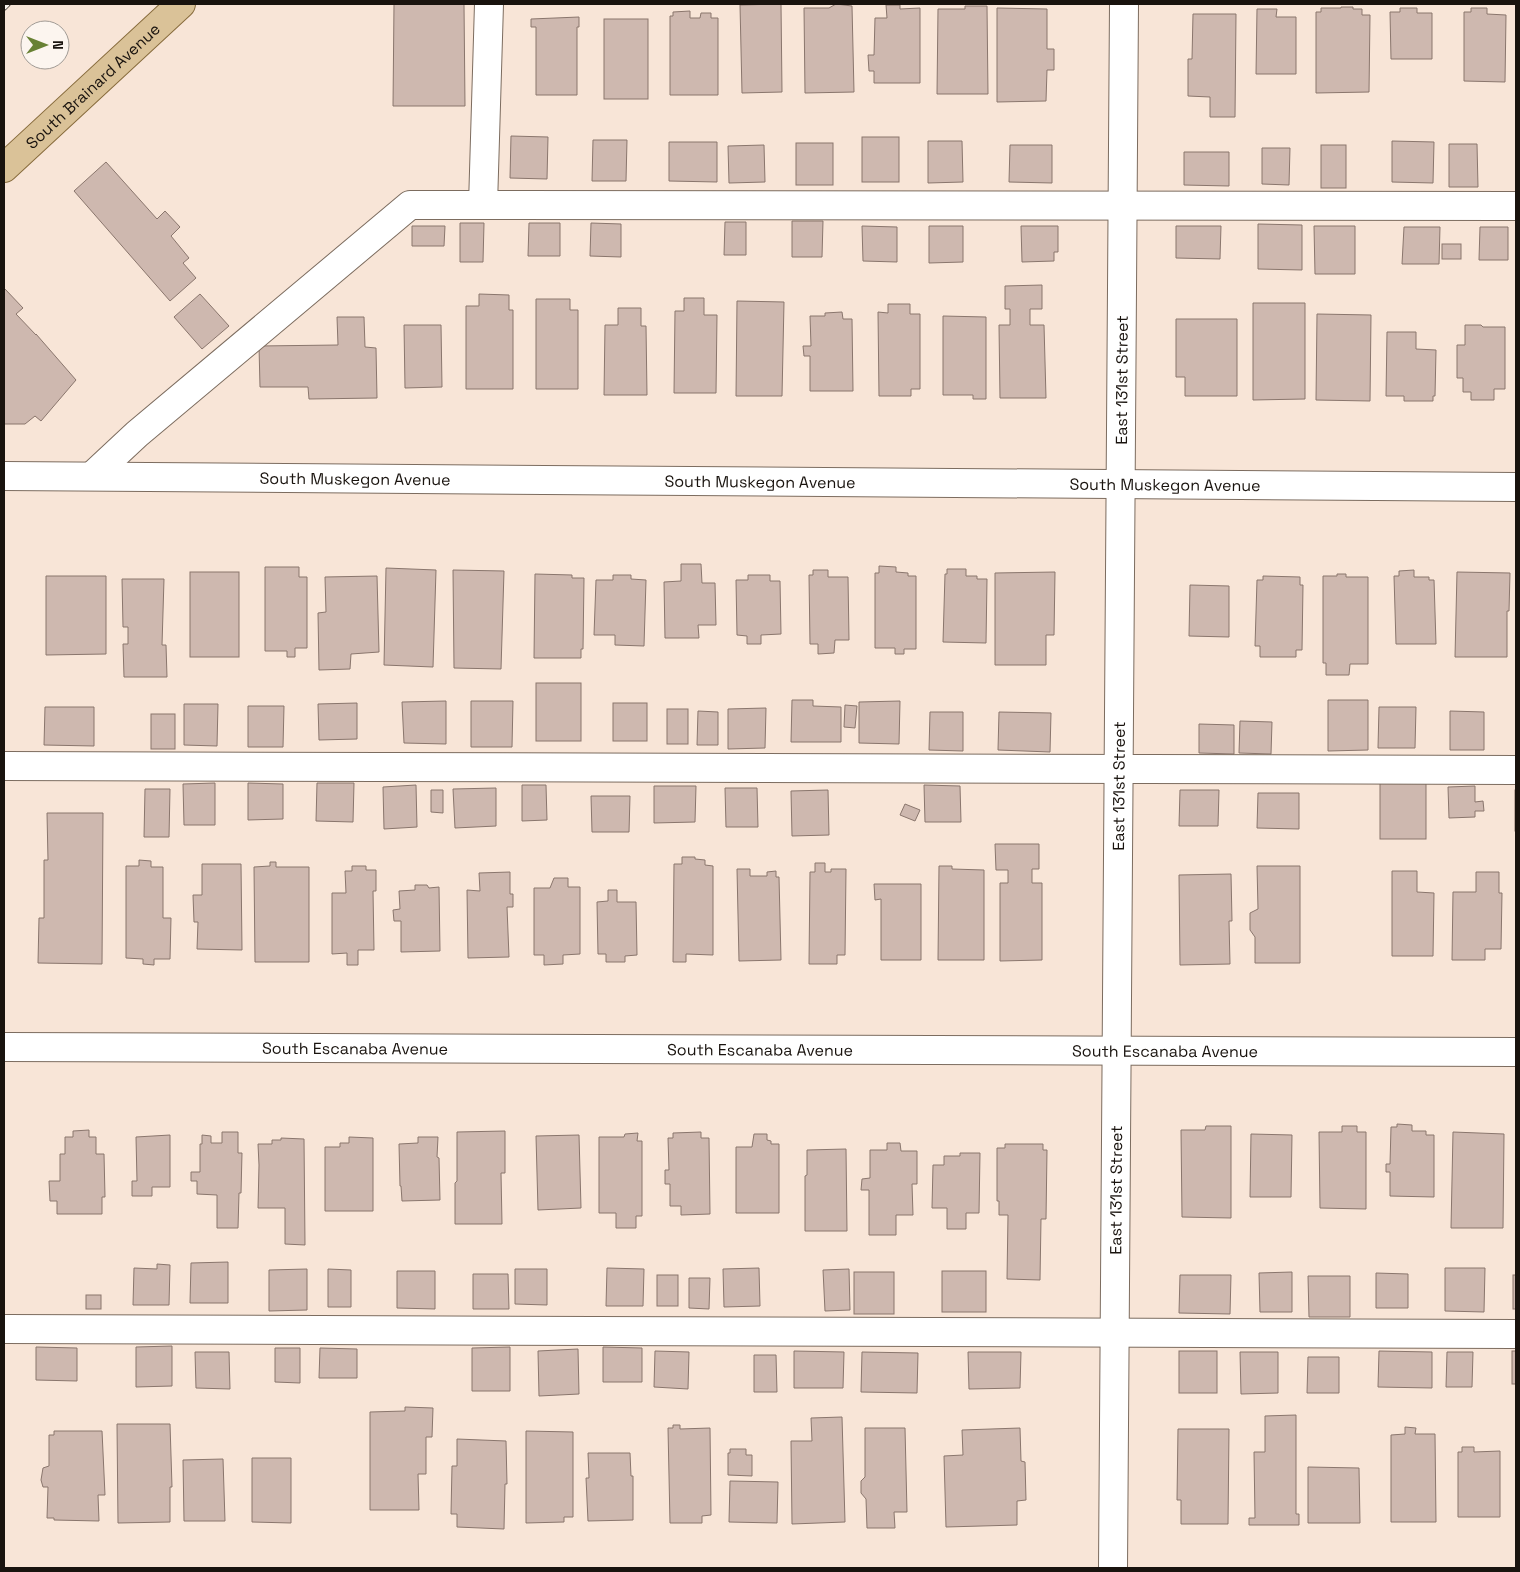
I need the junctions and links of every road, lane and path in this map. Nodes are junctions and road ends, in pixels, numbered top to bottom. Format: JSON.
{"nodes":[{"id":1,"x":181,"y":4,"type":"edge"},
{"id":2,"x":490,"y":4,"type":"edge"},
{"id":3,"x":1124,"y":4,"type":"edge"},
{"id":4,"x":4,"y":168,"type":"edge"},
{"id":5,"x":483,"y":205,"type":"junction"},
{"id":6,"x":1123,"y":205,"type":"junction"},
{"id":7,"x":1516,"y":206,"type":"edge"},
{"id":8,"x":4,"y":476,"type":"edge"},
{"id":9,"x":92,"y":476,"type":"junction"},
{"id":10,"x":1121,"y":483,"type":"junction"},
{"id":11,"x":1516,"y":487,"type":"edge"},
{"id":12,"x":4,"y":766,"type":"edge"},
{"id":13,"x":1118,"y":770,"type":"junction"},
{"id":14,"x":1516,"y":770,"type":"edge"},
{"id":15,"x":4,"y":1047,"type":"edge"},
{"id":16,"x":1116,"y":1050,"type":"junction"},
{"id":17,"x":1516,"y":1052,"type":"edge"},
{"id":18,"x":4,"y":1329,"type":"edge"},
{"id":19,"x":1115,"y":1333,"type":"junction"},
{"id":20,"x":1516,"y":1334,"type":"edge"},
{"id":21,"x":1113,"y":1568,"type":"edge"}],
"edges":[{"from":1,"to":4,"type":"main road","name":"South Brainard Avenue"},
{"from":2,"to":5,"type":"street"},
{"from":3,"to":6,"type":"street","name":"East 131st Street"},
{"from":5,"to":6,"type":"street"},
{"from":5,"to":9,"type":"street"},
{"from":6,"to":7,"type":"street"},
{"from":6,"to":10,"type":"street","name":"East 131st Street"},
{"from":8,"to":9,"type":"street","name":"South Muskegon Avenue"},
{"from":9,"to":10,"type":"street","name":"South Muskegon Avenue"},
{"from":10,"to":11,"type":"street","name":"South Muskegon Avenue"},
{"from":10,"to":13,"type":"street","name":"East 131st Street"},
{"from":12,"to":13,"type":"street"},
{"from":13,"to":14,"type":"street"},
{"from":13,"to":16,"type":"street","name":"East 131st Street"},
{"from":15,"to":16,"type":"street","name":"South Escanaba Avenue"},
{"from":16,"to":17,"type":"street","name":"South Escanaba Avenue"},
{"from":16,"to":19,"type":"street","name":"East 131st Street"},
{"from":18,"to":19,"type":"street"},
{"from":19,"to":20,"type":"street"},
{"from":19,"to":21,"type":"street","name":"East 131st Street"}]}
